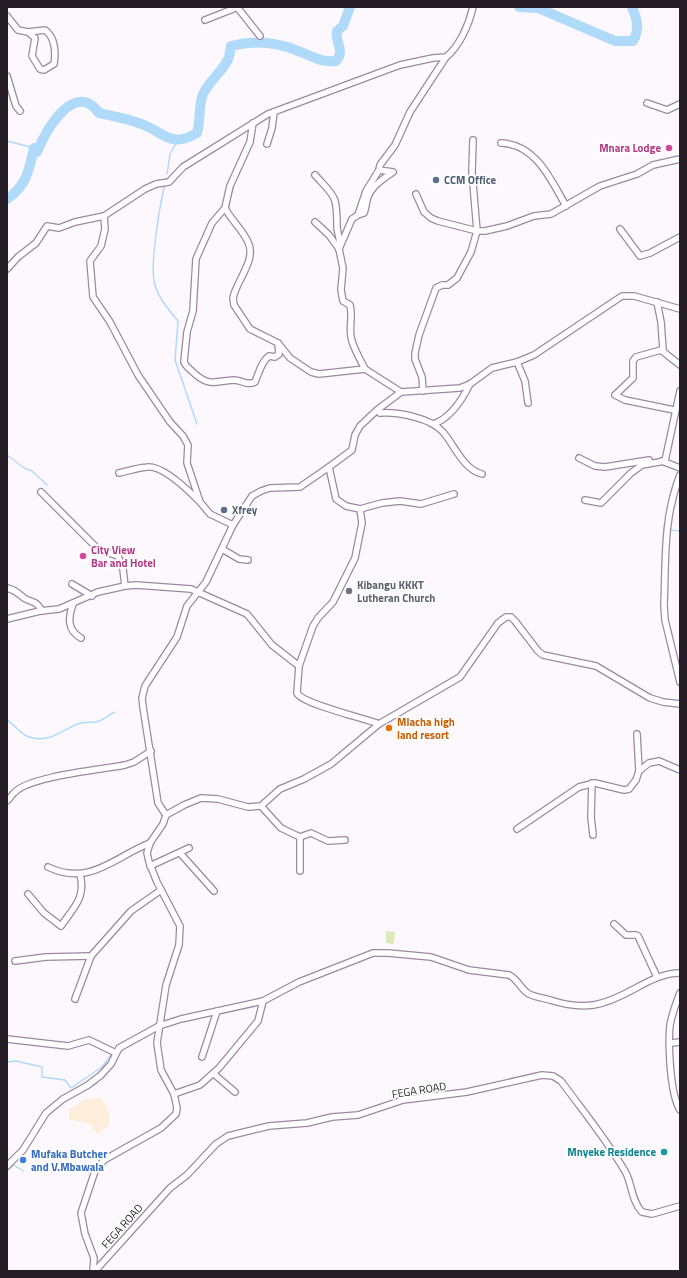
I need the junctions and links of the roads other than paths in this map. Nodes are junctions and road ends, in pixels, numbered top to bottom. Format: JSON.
{"nodes":[{"id":1,"x":238,"y":7,"type":"edge"},
{"id":2,"x":474,"y":7,"type":"edge"},
{"id":3,"x":7,"y":16,"type":"edge"},
{"id":4,"x":205,"y":20,"type":"dead end"},
{"id":5,"x":28,"y":32,"type":"junction"},
{"id":6,"x":260,"y":36,"type":"dead end"},
{"id":7,"x":446,"y":58,"type":"junction"},
{"id":8,"x":7,"y":76,"type":"edge"},
{"id":9,"x":10,"y":95,"type":"edge"},
{"id":10,"x":647,"y":103,"type":"dead end"},
{"id":11,"x":680,"y":104,"type":"edge"},
{"id":12,"x":20,"y":111,"type":"dead end"},
{"id":13,"x":274,"y":112,"type":"junction"},
{"id":14,"x":253,"y":123,"type":"junction"},
{"id":15,"x":473,"y":140,"type":"dead end"},
{"id":16,"x":501,"y":143,"type":"dead end"},
{"id":17,"x":266,"y":144,"type":"dead end"},
{"id":18,"x":680,"y":159,"type":"edge"},
{"id":19,"x":379,"y":170,"type":"junction"},
{"id":20,"x":316,"y":175,"type":"dead end"},
{"id":21,"x":416,"y":194,"type":"dead end"},
{"id":22,"x":566,"y":206,"type":"junction"},
{"id":23,"x":226,"y":208,"type":"junction"},
{"id":24,"x":358,"y":215,"type":"junction"},
{"id":25,"x":104,"y":216,"type":"junction"},
{"id":26,"x":315,"y":222,"type":"dead end"},
{"id":27,"x":620,"y":229,"type":"dead end"},
{"id":28,"x":477,"y":232,"type":"junction"},
{"id":29,"x":680,"y":237,"type":"edge"},
{"id":30,"x":339,"y":249,"type":"junction"},
{"id":31,"x":7,"y":269,"type":"edge"},
{"id":32,"x":657,"y":302,"type":"junction"},
{"id":33,"x":680,"y":310,"type":"edge"},
{"id":34,"x":278,"y":343,"type":"junction"},
{"id":35,"x":663,"y":350,"type":"junction"},
{"id":36,"x":517,"y":362,"type":"junction"},
{"id":37,"x":680,"y":365,"type":"edge"},
{"id":38,"x":365,"y":369,"type":"junction"},
{"id":39,"x":470,"y":384,"type":"junction"},
{"id":40,"x":680,"y":391,"type":"edge"},
{"id":41,"x":401,"y":392,"type":"junction"},
{"id":42,"x":423,"y":392,"type":"junction"},
{"id":43,"x":528,"y":403,"type":"dead end"},
{"id":44,"x":674,"y":410,"type":"junction"},
{"id":45,"x":380,"y":412,"type":"dead end"},
{"id":46,"x":432,"y":424,"type":"junction"},
{"id":47,"x":579,"y":458,"type":"dead end"},
{"id":48,"x":664,"y":461,"type":"junction"},
{"id":49,"x":329,"y":467,"type":"junction"},
{"id":50,"x":680,"y":468,"type":"edge"},
{"id":51,"x":119,"y":473,"type":"dead end"},
{"id":52,"x":482,"y":474,"type":"dead end"},
{"id":53,"x":680,"y":475,"type":"edge"},
{"id":54,"x":41,"y":492,"type":"dead end"},
{"id":55,"x":454,"y":494,"type":"dead end"},
{"id":56,"x":585,"y":500,"type":"dead end"},
{"id":57,"x":200,"y":502,"type":"junction"},
{"id":58,"x":360,"y":509,"type":"junction"},
{"id":59,"x":233,"y":526,"type":"junction"},
{"id":60,"x":222,"y":549,"type":"junction"},
{"id":61,"x":248,"y":560,"type":"dead end"},
{"id":62,"x":72,"y":584,"type":"dead end"},
{"id":63,"x":125,"y":586,"type":"junction"},
{"id":64,"x":7,"y":588,"type":"edge"},
{"id":65,"x":199,"y":592,"type":"junction"},
{"id":66,"x":92,"y":596,"type":"junction"},
{"id":67,"x":73,"y":604,"type":"junction"},
{"id":68,"x":42,"y":611,"type":"junction"},
{"id":69,"x":7,"y":619,"type":"edge"},
{"id":70,"x":80,"y":638,"type":"dead end"},
{"id":71,"x":677,"y":655,"type":"edge"},
{"id":72,"x":300,"y":666,"type":"junction"},
{"id":73,"x":680,"y":682,"type":"edge"},
{"id":74,"x":680,"y":704,"type":"edge"},
{"id":75,"x":379,"y":724,"type":"junction"},
{"id":76,"x":637,"y":734,"type":"dead end"},
{"id":77,"x":151,"y":751,"type":"junction"},
{"id":78,"x":680,"y":770,"type":"edge"},
{"id":79,"x":639,"y":771,"type":"junction"},
{"id":80,"x":592,"y":783,"type":"junction"},
{"id":81,"x":7,"y":801,"type":"edge"},
{"id":82,"x":261,"y":806,"type":"junction"},
{"id":83,"x":166,"y":815,"type":"junction"},
{"id":84,"x":517,"y":829,"type":"dead end"},
{"id":85,"x":593,"y":835,"type":"dead end"},
{"id":86,"x":300,"y":837,"type":"junction"},
{"id":87,"x":344,"y":840,"type":"dead end"},
{"id":88,"x":150,"y":843,"type":"junction"},
{"id":89,"x":189,"y":848,"type":"dead end"},
{"id":90,"x":180,"y":853,"type":"junction"},
{"id":91,"x":150,"y":866,"type":"junction"},
{"id":92,"x":48,"y":867,"type":"dead end"},
{"id":93,"x":300,"y":871,"type":"dead end"},
{"id":94,"x":80,"y":874,"type":"junction"},
{"id":95,"x":161,"y":890,"type":"junction"},
{"id":96,"x":214,"y":891,"type":"dead end"},
{"id":97,"x":28,"y":894,"type":"dead end"},
{"id":98,"x":614,"y":924,"type":"dead end"},
{"id":99,"x":91,"y":956,"type":"junction"},
{"id":100,"x":15,"y":961,"type":"dead end"},
{"id":101,"x":680,"y":973,"type":"edge"},
{"id":102,"x":657,"y":977,"type":"junction"},
{"id":103,"x":680,"y":993,"type":"edge"},
{"id":104,"x":75,"y":999,"type":"dead end"},
{"id":105,"x":263,"y":1001,"type":"junction"},
{"id":106,"x":217,"y":1011,"type":"junction"},
{"id":107,"x":159,"y":1026,"type":"junction"},
{"id":108,"x":7,"y":1039,"type":"edge"},
{"id":109,"x":680,"y":1042,"type":"edge"},
{"id":110,"x":671,"y":1043,"type":"junction"},
{"id":111,"x":116,"y":1053,"type":"junction"},
{"id":112,"x":202,"y":1057,"type":"dead end"},
{"id":113,"x":214,"y":1074,"type":"junction"},
{"id":114,"x":235,"y":1092,"type":"dead end"},
{"id":115,"x":174,"y":1094,"type":"junction"},
{"id":116,"x":680,"y":1110,"type":"edge"},
{"id":117,"x":7,"y":1166,"type":"edge"},
{"id":118,"x":680,"y":1206,"type":"edge"},
{"id":119,"x":94,"y":1271,"type":"edge"}],
"edges":[{"from":1,"to":4,"type":"street"},
{"from":1,"to":6,"type":"street"},
{"from":2,"to":7,"type":"street"},
{"from":3,"to":5,"type":"street"},
{"from":5,"to":5,"type":"street"},
{"from":7,"to":13,"type":"street"},
{"from":7,"to":19,"type":"street"},
{"from":8,"to":9,"type":"street"},
{"from":9,"to":12,"type":"street"},
{"from":10,"to":11,"type":"street"},
{"from":13,"to":14,"type":"street"},
{"from":13,"to":17,"type":"street"},
{"from":14,"to":23,"type":"street"},
{"from":14,"to":25,"type":"street"},
{"from":15,"to":28,"type":"street"},
{"from":16,"to":22,"type":"street"},
{"from":18,"to":22,"type":"street"},
{"from":19,"to":24,"type":"street"},
{"from":19,"to":24,"type":"street"},
{"from":20,"to":30,"type":"street"},
{"from":21,"to":28,"type":"street"},
{"from":22,"to":28,"type":"street"},
{"from":23,"to":34,"type":"street"},
{"from":23,"to":34,"type":"street"},
{"from":24,"to":30,"type":"street"},
{"from":25,"to":31,"type":"street"},
{"from":25,"to":57,"type":"street"},
{"from":26,"to":30,"type":"street"},
{"from":27,"to":29,"type":"street"},
{"from":28,"to":42,"type":"street"},
{"from":30,"to":38,"type":"street"},
{"from":32,"to":33,"type":"street"},
{"from":32,"to":35,"type":"street"},
{"from":32,"to":36,"type":"street"},
{"from":34,"to":38,"type":"street"},
{"from":35,"to":37,"type":"street"},
{"from":35,"to":44,"type":"street"},
{"from":36,"to":39,"type":"street"},
{"from":36,"to":43,"type":"street"},
{"from":38,"to":41,"type":"street"},
{"from":39,"to":42,"type":"street"},
{"from":39,"to":46,"type":"street"},
{"from":40,"to":44,"type":"street"},
{"from":41,"to":42,"type":"street"},
{"from":41,"to":49,"type":"street"},
{"from":44,"to":48,"type":"street"},
{"from":45,"to":46,"type":"street"},
{"from":46,"to":52,"type":"street"},
{"from":47,"to":48,"type":"street"},
{"from":48,"to":50,"type":"street"},
{"from":48,"to":56,"type":"street"},
{"from":49,"to":58,"type":"street"},
{"from":49,"to":59,"type":"street"},
{"from":51,"to":57,"type":"street"},
{"from":53,"to":71,"type":"street"},
{"from":54,"to":63,"type":"street"},
{"from":55,"to":58,"type":"street"},
{"from":57,"to":59,"type":"street"},
{"from":58,"to":72,"type":"street"},
{"from":59,"to":60,"type":"street"},
{"from":60,"to":61,"type":"street"},
{"from":60,"to":65,"type":"street"},
{"from":62,"to":66,"type":"street"},
{"from":63,"to":65,"type":"street"},
{"from":63,"to":66,"type":"street"},
{"from":64,"to":68,"type":"street"},
{"from":65,"to":72,"type":"street"},
{"from":65,"to":77,"type":"street"},
{"from":66,"to":67,"type":"street"},
{"from":67,"to":68,"type":"street"},
{"from":67,"to":70,"type":"street"},
{"from":68,"to":69,"type":"street"},
{"from":71,"to":73,"type":"street"},
{"from":72,"to":75,"type":"street"},
{"from":74,"to":75,"type":"street"},
{"from":75,"to":82,"type":"street"},
{"from":76,"to":79,"type":"street"},
{"from":77,"to":81,"type":"street"},
{"from":77,"to":83,"type":"street"},
{"from":78,"to":79,"type":"street"},
{"from":79,"to":80,"type":"street"},
{"from":80,"to":84,"type":"street"},
{"from":80,"to":85,"type":"street"},
{"from":82,"to":83,"type":"street"},
{"from":82,"to":86,"type":"street"},
{"from":83,"to":88,"type":"street"},
{"from":86,"to":87,"type":"street"},
{"from":86,"to":93,"type":"street"},
{"from":88,"to":91,"type":"street"},
{"from":88,"to":94,"type":"street"},
{"from":89,"to":90,"type":"street"},
{"from":90,"to":91,"type":"street"},
{"from":90,"to":96,"type":"street"},
{"from":91,"to":95,"type":"street"},
{"from":92,"to":94,"type":"street"},
{"from":94,"to":97,"type":"street"},
{"from":95,"to":99,"type":"street"},
{"from":95,"to":107,"type":"street"},
{"from":98,"to":102,"type":"street"},
{"from":99,"to":100,"type":"street"},
{"from":99,"to":104,"type":"street"},
{"from":101,"to":102,"type":"street"},
{"from":102,"to":105,"type":"street"},
{"from":103,"to":110,"type":"street"},
{"from":105,"to":106,"type":"street"},
{"from":105,"to":113,"type":"street"},
{"from":106,"to":107,"type":"street"},
{"from":106,"to":112,"type":"street"},
{"from":107,"to":111,"type":"street"},
{"from":107,"to":115,"type":"street"},
{"from":108,"to":111,"type":"street"},
{"from":109,"to":110,"type":"street"},
{"from":110,"to":116,"type":"street"},
{"from":111,"to":117,"type":"street"},
{"from":113,"to":114,"type":"street"},
{"from":113,"to":115,"type":"street"},
{"from":115,"to":119,"type":"street"},
{"from":118,"to":119,"type":"street","name":"FEGA ROAD"}]}
